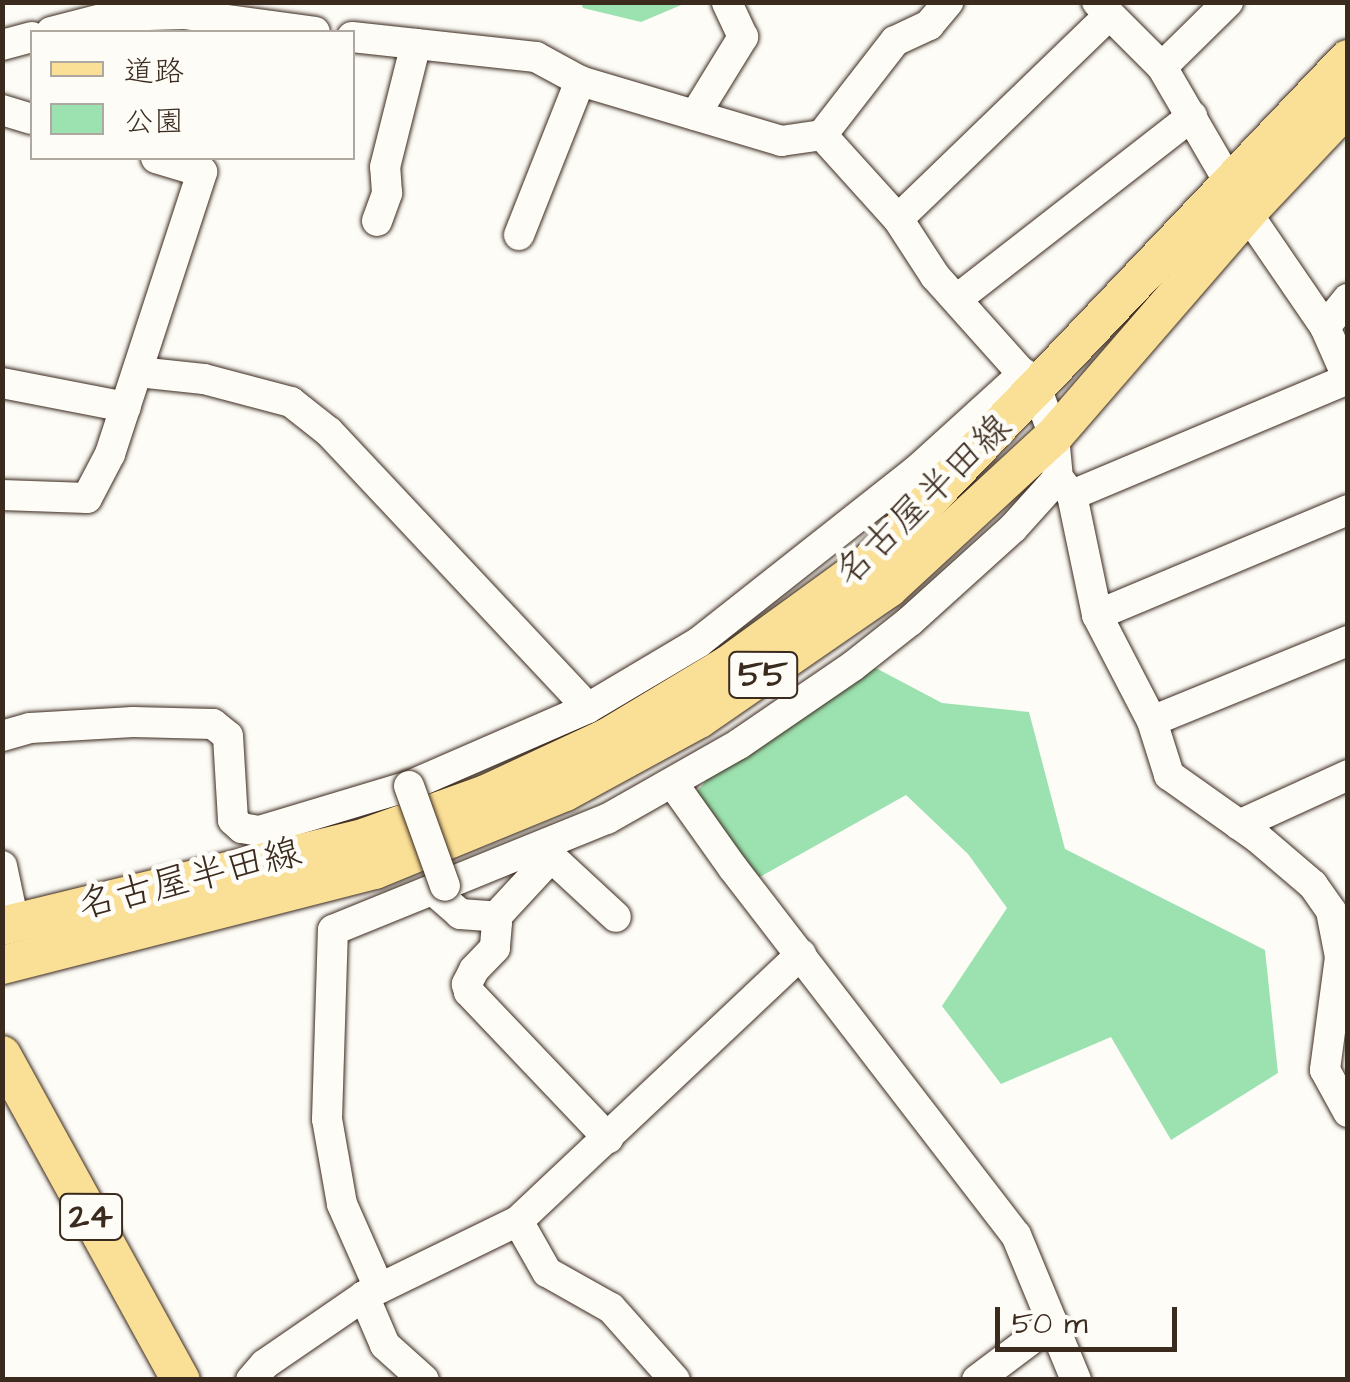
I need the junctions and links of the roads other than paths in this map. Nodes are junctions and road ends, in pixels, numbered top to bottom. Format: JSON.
{"nodes":[{"id":1,"x":726,"y":2,"type":"edge"},
{"id":2,"x":948,"y":2,"type":"edge"},
{"id":3,"x":1228,"y":2,"type":"edge"},
{"id":4,"x":1103,"y":9,"type":"edge"},
{"id":5,"x":59,"y":30,"type":"edge"},
{"id":6,"x":260,"y":30,"type":"edge"},
{"id":7,"x":355,"y":37,"type":"edge"},
{"id":8,"x":30,"y":39,"type":"edge"},
{"id":9,"x":416,"y":44,"type":"junction"},
{"id":10,"x":2,"y":46,"type":"edge"},
{"id":11,"x":1348,"y":59,"type":"edge"},
{"id":12,"x":1162,"y":67,"type":"junction"},
{"id":13,"x":580,"y":81,"type":"junction"},
{"id":14,"x":1348,"y":106,"type":"edge"},
{"id":15,"x":2,"y":110,"type":"edge"},
{"id":16,"x":695,"y":115,"type":"junction"},
{"id":17,"x":1192,"y":116,"type":"junction"},
{"id":18,"x":30,"y":119,"type":"edge"},
{"id":19,"x":822,"y":135,"type":"junction"},
{"id":20,"x":170,"y":160,"type":"edge"},
{"id":21,"x":205,"y":165,"type":"edge"},
{"id":22,"x":1240,"y":199,"type":"junction"},
{"id":23,"x":898,"y":218,"type":"junction"},
{"id":24,"x":378,"y":221,"type":"dead end"},
{"id":25,"x":519,"y":235,"type":"dead end"},
{"id":26,"x":1348,"y":298,"type":"edge"},
{"id":27,"x":956,"y":300,"type":"junction"},
{"id":28,"x":1326,"y":327,"type":"junction"},
{"id":29,"x":1346,"y":369,"type":"edge"},
{"id":30,"x":138,"y":372,"type":"junction"},
{"id":31,"x":1031,"y":381,"type":"junction"},
{"id":32,"x":2,"y":383,"type":"edge"},
{"id":33,"x":126,"y":407,"type":"junction"},
{"id":34,"x":1054,"y":436,"type":"junction"},
{"id":35,"x":1065,"y":486,"type":"junction"},
{"id":36,"x":2,"y":495,"type":"edge"},
{"id":37,"x":1348,"y":510,"type":"edge"},
{"id":38,"x":1096,"y":616,"type":"junction"},
{"id":39,"x":1348,"y":641,"type":"edge"},
{"id":40,"x":588,"y":708,"type":"junction"},
{"id":41,"x":1152,"y":722,"type":"junction"},
{"id":42,"x":2,"y":736,"type":"edge"},
{"id":43,"x":1348,"y":775,"type":"edge"},
{"id":44,"x":674,"y":785,"type":"junction"},
{"id":45,"x":409,"y":786,"type":"junction"},
{"id":46,"x":1239,"y":825,"type":"junction"},
{"id":47,"x":548,"y":850,"type":"junction"},
{"id":48,"x":2,"y":866,"type":"edge"},
{"id":49,"x":440,"y":888,"type":"junction"},
{"id":50,"x":1339,"y":906,"type":"edge"},
{"id":51,"x":616,"y":916,"type":"dead end"},
{"id":52,"x":493,"y":920,"type":"junction"},
{"id":53,"x":8,"y":925,"type":"edge"},
{"id":54,"x":801,"y":954,"type":"junction"},
{"id":55,"x":2,"y":965,"type":"edge"},
{"id":56,"x":2,"y":1055,"type":"edge"},
{"id":57,"x":1336,"y":1062,"type":"edge"},
{"id":58,"x":1348,"y":1112,"type":"edge"},
{"id":59,"x":608,"y":1138,"type":"junction"},
{"id":60,"x":518,"y":1221,"type":"junction"},
{"id":61,"x":372,"y":1292,"type":"junction"},
{"id":62,"x":1053,"y":1324,"type":"junction"},
{"id":63,"x":180,"y":1380,"type":"edge"},
{"id":64,"x":250,"y":1380,"type":"edge"},
{"id":65,"x":424,"y":1380,"type":"edge"},
{"id":66,"x":675,"y":1380,"type":"edge"},
{"id":67,"x":977,"y":1380,"type":"edge"},
{"id":68,"x":1076,"y":1380,"type":"edge"}],
"edges":[{"from":1,"to":16,"type":"street"},
{"from":2,"to":19,"type":"street"},
{"from":3,"to":12,"type":"street"},
{"from":4,"to":12,"type":"street"},
{"from":4,"to":23,"type":"street"},
{"from":5,"to":6,"type":"street"},
{"from":7,"to":9,"type":"street"},
{"from":8,"to":10,"type":"street"},
{"from":9,"to":13,"type":"street"},
{"from":9,"to":24,"type":"street"},
{"from":11,"to":22,"type":"main road","name":"名古屋半田線","number":"55"},
{"from":12,"to":17,"type":"street"},
{"from":13,"to":16,"type":"street"},
{"from":13,"to":25,"type":"street"},
{"from":14,"to":22,"type":"main road","name":"名古屋半田線","number":"55"},
{"from":15,"to":18,"type":"street"},
{"from":16,"to":19,"type":"street"},
{"from":17,"to":22,"type":"street"},
{"from":17,"to":27,"type":"street"},
{"from":19,"to":23,"type":"street"},
{"from":20,"to":21,"type":"street"},
{"from":21,"to":30,"type":"street"},
{"from":22,"to":28,"type":"street"},
{"from":22,"to":31,"type":"main road","name":"名古屋半田線","number":"55"},
{"from":22,"to":34,"type":"main road","name":"名古屋半田線","number":"55"},
{"from":23,"to":27,"type":"street"},
{"from":26,"to":28,"type":"street"},
{"from":27,"to":31,"type":"street"},
{"from":28,"to":29,"type":"street"},
{"from":29,"to":35,"type":"street"},
{"from":30,"to":33,"type":"street"},
{"from":30,"to":40,"type":"street"},
{"from":31,"to":34,"type":"street"},
{"from":31,"to":40,"type":"street"},
{"from":31,"to":53,"type":"main road","name":"名古屋半田線","number":"55"},
{"from":32,"to":33,"type":"street"},
{"from":33,"to":36,"type":"street"},
{"from":34,"to":35,"type":"street"},
{"from":34,"to":55,"type":"main road","name":"名古屋半田線","number":"55"},
{"from":35,"to":38,"type":"street"},
{"from":35,"to":44,"type":"street"},
{"from":37,"to":38,"type":"street"},
{"from":38,"to":41,"type":"street"},
{"from":39,"to":41,"type":"street"},
{"from":40,"to":45,"type":"street"},
{"from":41,"to":46,"type":"street"},
{"from":42,"to":45,"type":"street"},
{"from":43,"to":46,"type":"street"},
{"from":44,"to":47,"type":"street"},
{"from":44,"to":54,"type":"street"},
{"from":45,"to":49,"type":"street","bridge":true},
{"from":46,"to":50,"type":"street"},
{"from":47,"to":49,"type":"street"},
{"from":47,"to":51,"type":"street"},
{"from":47,"to":52,"type":"street"},
{"from":48,"to":53,"type":"street"},
{"from":49,"to":52,"type":"street"},
{"from":49,"to":61,"type":"street"},
{"from":50,"to":57,"type":"street"},
{"from":52,"to":59,"type":"street"},
{"from":54,"to":59,"type":"street"},
{"from":54,"to":62,"type":"street"},
{"from":56,"to":63,"type":"main road","number":"24"},
{"from":57,"to":58,"type":"street"},
{"from":59,"to":60,"type":"street"},
{"from":60,"to":61,"type":"street"},
{"from":60,"to":66,"type":"street"},
{"from":61,"to":64,"type":"street"},
{"from":61,"to":65,"type":"street"},
{"from":62,"to":67,"type":"street"},
{"from":62,"to":68,"type":"street"}]}
